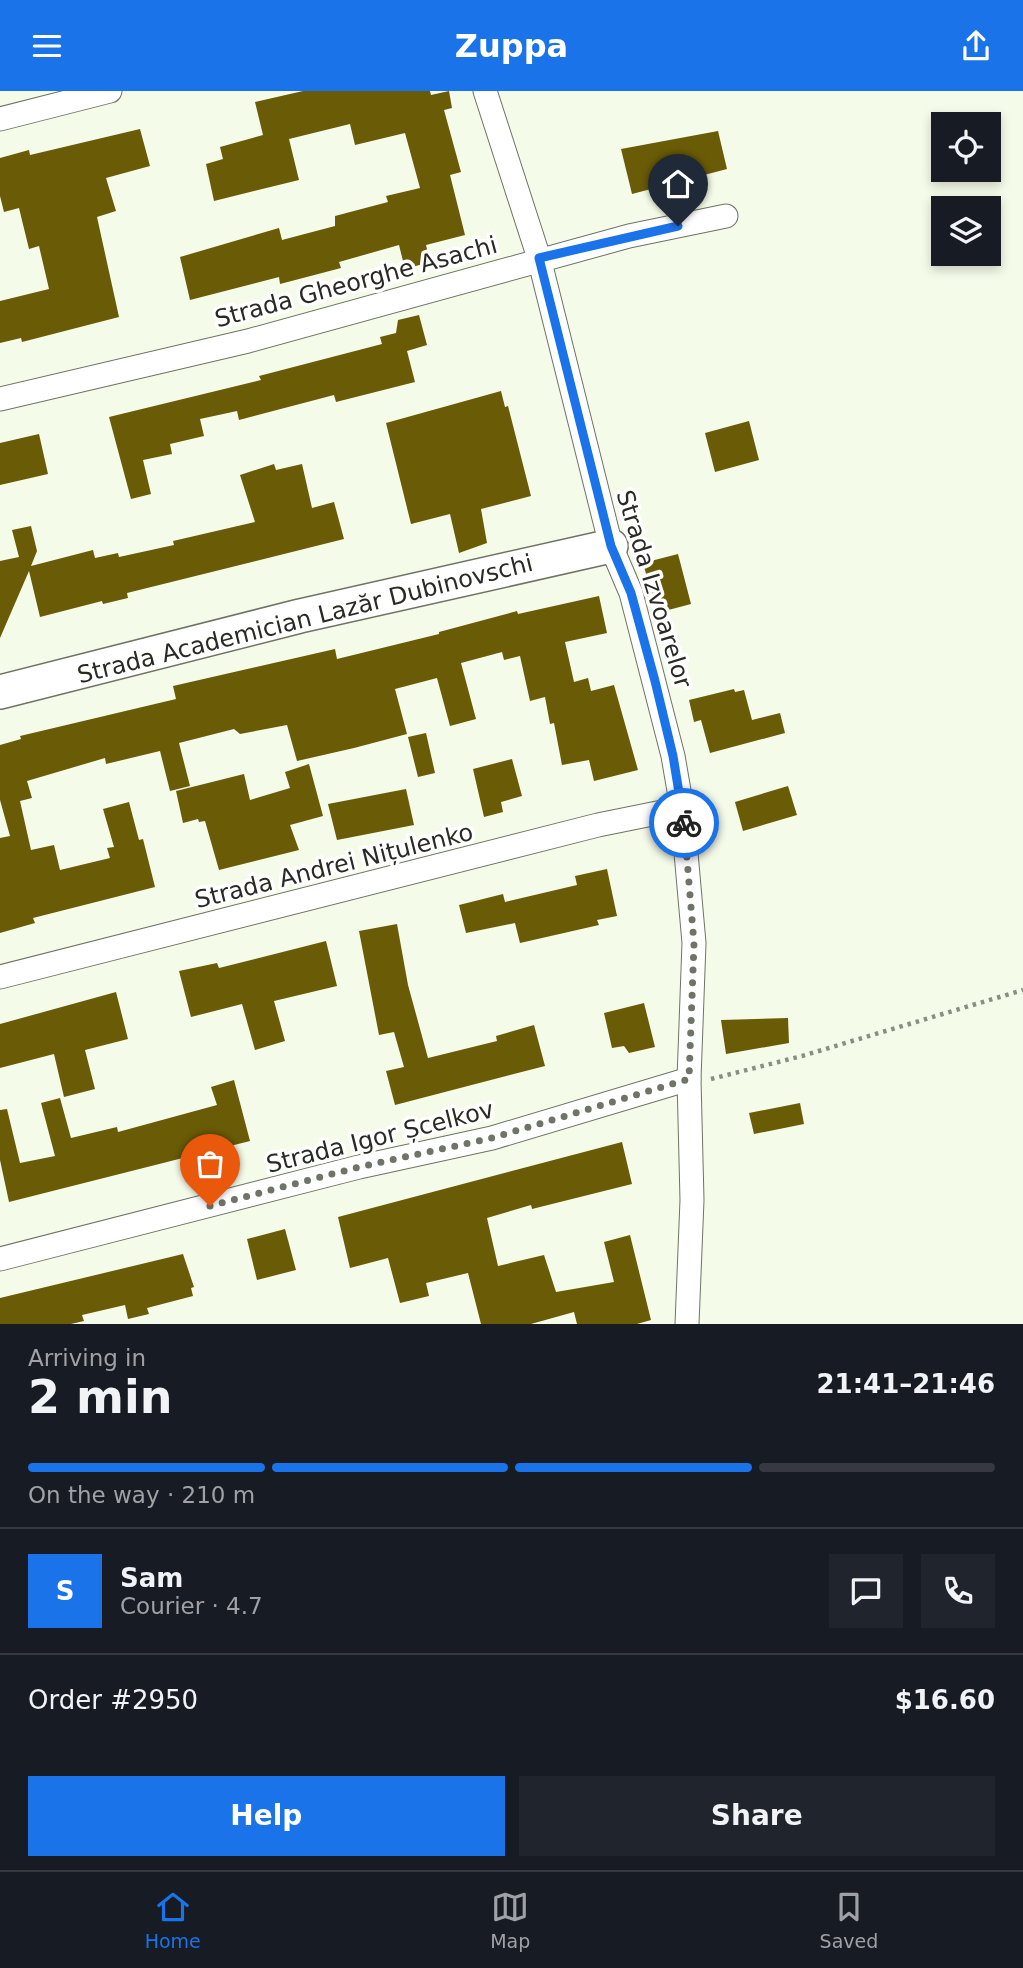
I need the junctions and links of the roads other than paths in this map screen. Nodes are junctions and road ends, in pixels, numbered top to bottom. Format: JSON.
{"nodes":[{"id":1,"x":110,"y":91,"type":"edge"},
{"id":2,"x":485,"y":91,"type":"edge"},
{"id":3,"x":0,"y":119,"type":"edge"},
{"id":4,"x":726,"y":216,"type":"dead end"},
{"id":5,"x":539,"y":258,"type":"junction"},
{"id":6,"x":0,"y":399,"type":"edge"},
{"id":7,"x":611,"y":546,"type":"junction"},
{"id":8,"x":0,"y":692,"type":"edge"},
{"id":9,"x":682,"y":808,"type":"junction"},
{"id":10,"x":0,"y":977,"type":"edge"},
{"id":11,"x":689,"y":1079,"type":"junction"},
{"id":12,"x":0,"y":1259,"type":"edge"},
{"id":13,"x":687,"y":1324,"type":"edge"}],
"edges":[{"from":1,"to":3,"type":"street"},
{"from":2,"to":5,"type":"street","name":"Strada Izvoarelor"},
{"from":4,"to":5,"type":"street","name":"Strada Gheorghe Asachi"},
{"from":5,"to":6,"type":"street","name":"Strada Gheorghe Asachi"},
{"from":5,"to":7,"type":"street","name":"Strada Izvoarelor"},
{"from":7,"to":8,"type":"street","name":"Strada Academician Lazăr Dubinovschi"},
{"from":7,"to":9,"type":"street","name":"Strada Izvoarelor"},
{"from":9,"to":10,"type":"street","name":"Strada Andrei Nițulenko"},
{"from":9,"to":11,"type":"street","name":"Strada Izvoarelor"},
{"from":11,"to":12,"type":"street","name":"Strada Igor Șсelkov"},
{"from":11,"to":13,"type":"street","name":"Strada Izvoarelor"}]}
